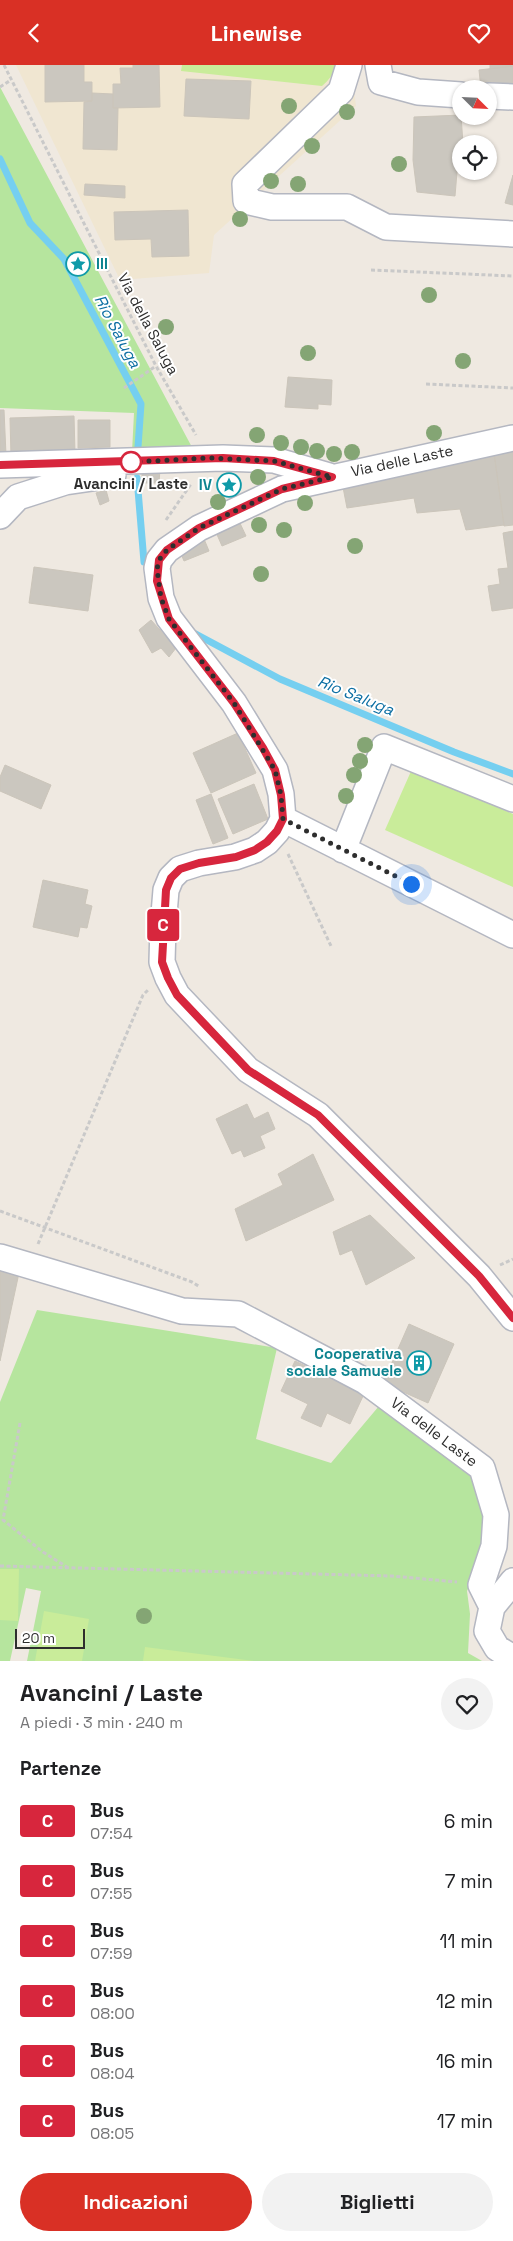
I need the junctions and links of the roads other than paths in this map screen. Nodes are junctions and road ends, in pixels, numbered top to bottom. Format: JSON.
{"nodes":[{"id":1,"x":350,"y":65,"type":"edge"},
{"id":2,"x":378,"y":65,"type":"edge"},
{"id":3,"x":452,"y":94,"type":"edge"},
{"id":4,"x":498,"y":96,"type":"edge"},
{"id":5,"x":513,"y":97,"type":"edge"},
{"id":6,"x":513,"y":234,"type":"edge"},
{"id":7,"x":513,"y":438,"type":"edge"},
{"id":8,"x":133,"y":462,"type":"junction"},
{"id":9,"x":0,"y":465,"type":"edge"},
{"id":10,"x":332,"y":477,"type":"junction"},
{"id":11,"x":9,"y":496,"type":"edge"},
{"id":12,"x":0,"y":516,"type":"edge"},
{"id":13,"x":513,"y":799,"type":"edge"},
{"id":14,"x":283,"y":819,"type":"junction"},
{"id":15,"x":339,"y":848,"type":"junction"},
{"id":16,"x":513,"y":935,"type":"edge"},
{"id":17,"x":0,"y":1257,"type":"edge"},
{"id":18,"x":513,"y":1317,"type":"edge"},
{"id":19,"x":513,"y":1581,"type":"edge"},
{"id":20,"x":492,"y":1607,"type":"junction"},
{"id":21,"x":513,"y":1658,"type":"edge"}],
"edges":[{"from":1,"to":6,"type":"street"},
{"from":2,"to":3,"type":"street"},
{"from":4,"to":5,"type":"street"},
{"from":7,"to":10,"type":"street","name":"Via delle Laste"},
{"from":8,"to":9,"type":"street"},
{"from":8,"to":10,"type":"street"},
{"from":8,"to":11,"type":"street"},
{"from":10,"to":14,"type":"street","name":"Via delle Laste"},
{"from":11,"to":12,"type":"street"},
{"from":13,"to":15,"type":"street"},
{"from":14,"to":15,"type":"street"},
{"from":14,"to":18,"type":"street"},
{"from":15,"to":16,"type":"street"},
{"from":17,"to":20,"type":"street","name":"Via delle Laste"},
{"from":19,"to":20,"type":"street"},
{"from":20,"to":21,"type":"street"}]}
